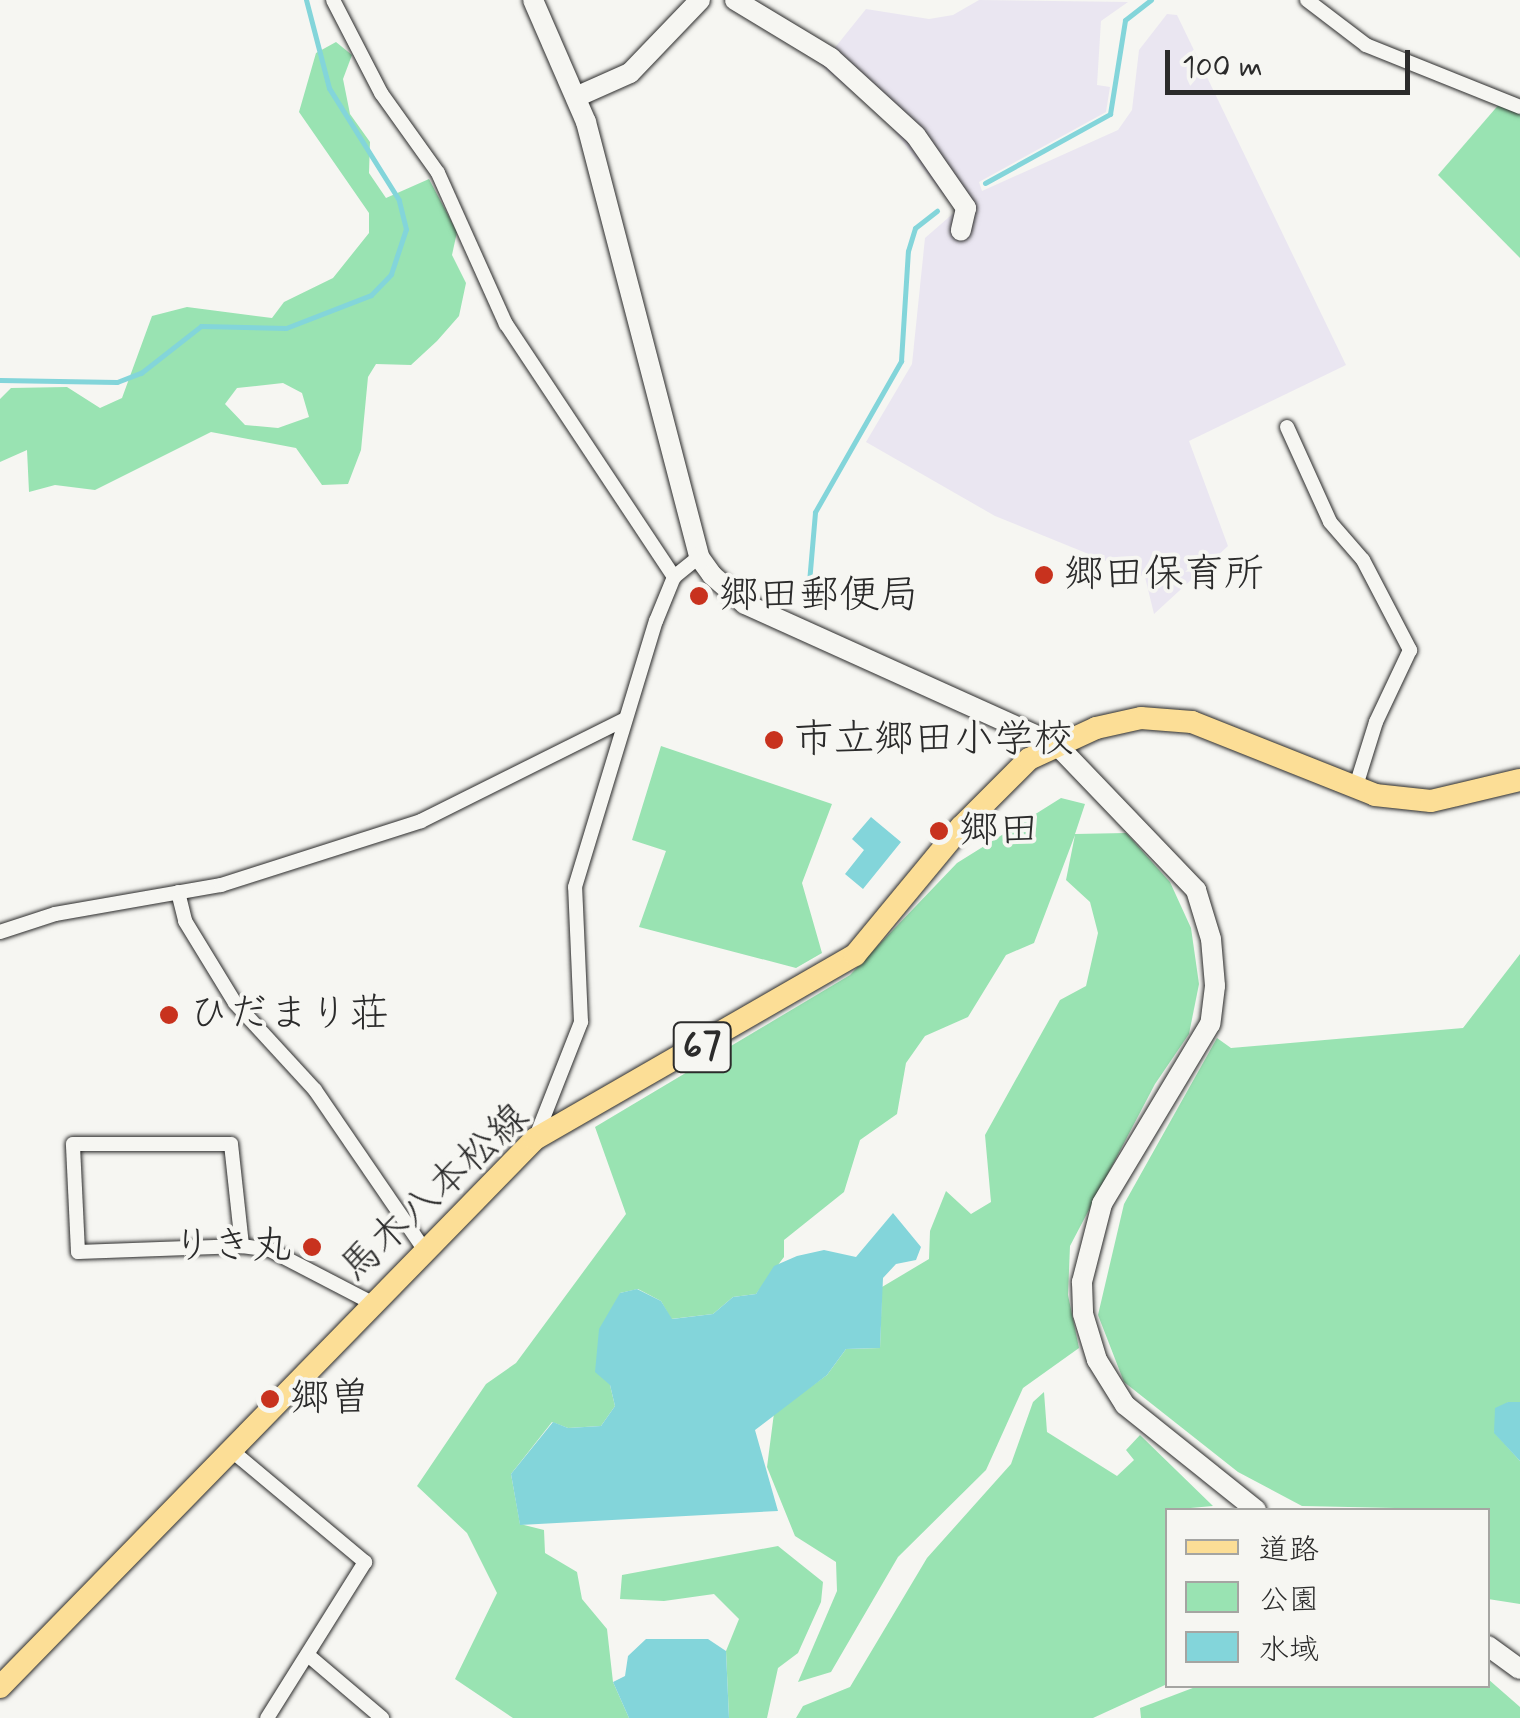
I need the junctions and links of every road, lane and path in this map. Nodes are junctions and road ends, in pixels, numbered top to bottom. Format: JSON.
{"nodes":[{"id":1,"x":333,"y":0,"type":"edge"},
{"id":2,"x":533,"y":0,"type":"edge"},
{"id":3,"x":700,"y":0,"type":"edge"},
{"id":4,"x":735,"y":0,"type":"edge"},
{"id":5,"x":1307,"y":0,"type":"edge"},
{"id":6,"x":576,"y":97,"type":"junction"},
{"id":7,"x":1520,"y":107,"type":"edge"},
{"id":8,"x":962,"y":230,"type":"dead end"},
{"id":9,"x":1287,"y":427,"type":"dead end"},
{"id":10,"x":699,"y":558,"type":"junction"},
{"id":11,"x":674,"y":576,"type":"junction"},
{"id":12,"x":624,"y":720,"type":"junction"},
{"id":13,"x":1057,"y":745,"type":"junction"},
{"id":14,"x":1520,"y":780,"type":"edge"},
{"id":15,"x":1355,"y":789,"type":"junction"},
{"id":16,"x":178,"y":892,"type":"junction"},
{"id":17,"x":0,"y":932,"type":"edge"},
{"id":18,"x":535,"y":1139,"type":"junction"},
{"id":19,"x":242,"y":1246,"type":"junction"},
{"id":20,"x":423,"y":1248,"type":"junction"},
{"id":21,"x":372,"y":1303,"type":"junction"},
{"id":22,"x":231,"y":1450,"type":"junction"},
{"id":23,"x":1254,"y":1508,"type":"edge"},
{"id":24,"x":1490,"y":1647,"type":"edge"},
{"id":25,"x":308,"y":1656,"type":"junction"},
{"id":26,"x":1520,"y":1669,"type":"edge"},
{"id":27,"x":0,"y":1688,"type":"edge"},
{"id":28,"x":267,"y":1718,"type":"edge"},
{"id":29,"x":382,"y":1718,"type":"edge"}],
"edges":[{"from":1,"to":11,"type":"street"},
{"from":2,"to":6,"type":"street"},
{"from":3,"to":6,"type":"street"},
{"from":4,"to":8,"type":"street"},
{"from":5,"to":7,"type":"street"},
{"from":6,"to":10,"type":"street"},
{"from":9,"to":15,"type":"street"},
{"from":10,"to":11,"type":"street"},
{"from":10,"to":13,"type":"street"},
{"from":11,"to":12,"type":"street"},
{"from":12,"to":16,"type":"street"},
{"from":12,"to":18,"type":"street"},
{"from":13,"to":15,"type":"main road","name":"馬木八本松線","number":"67"},
{"from":13,"to":18,"type":"main road","name":"馬木八本松線","number":"67"},
{"from":13,"to":23,"type":"street"},
{"from":14,"to":15,"type":"main road","name":"馬木八本松線","number":"67"},
{"from":16,"to":17,"type":"street"},
{"from":16,"to":20,"type":"street"},
{"from":18,"to":20,"type":"main road","name":"馬木八本松線","number":"67"},
{"from":19,"to":19,"type":"street"},
{"from":19,"to":21,"type":"street"},
{"from":20,"to":21,"type":"main road","name":"馬木八本松線","number":"67"},
{"from":21,"to":22,"type":"main road","name":"馬木八本松線","number":"67"},
{"from":22,"to":25,"type":"street"},
{"from":22,"to":27,"type":"main road","name":"馬木八本松線","number":"67"},
{"from":24,"to":26,"type":"street"},
{"from":25,"to":28,"type":"street"},
{"from":25,"to":29,"type":"street"}]}
